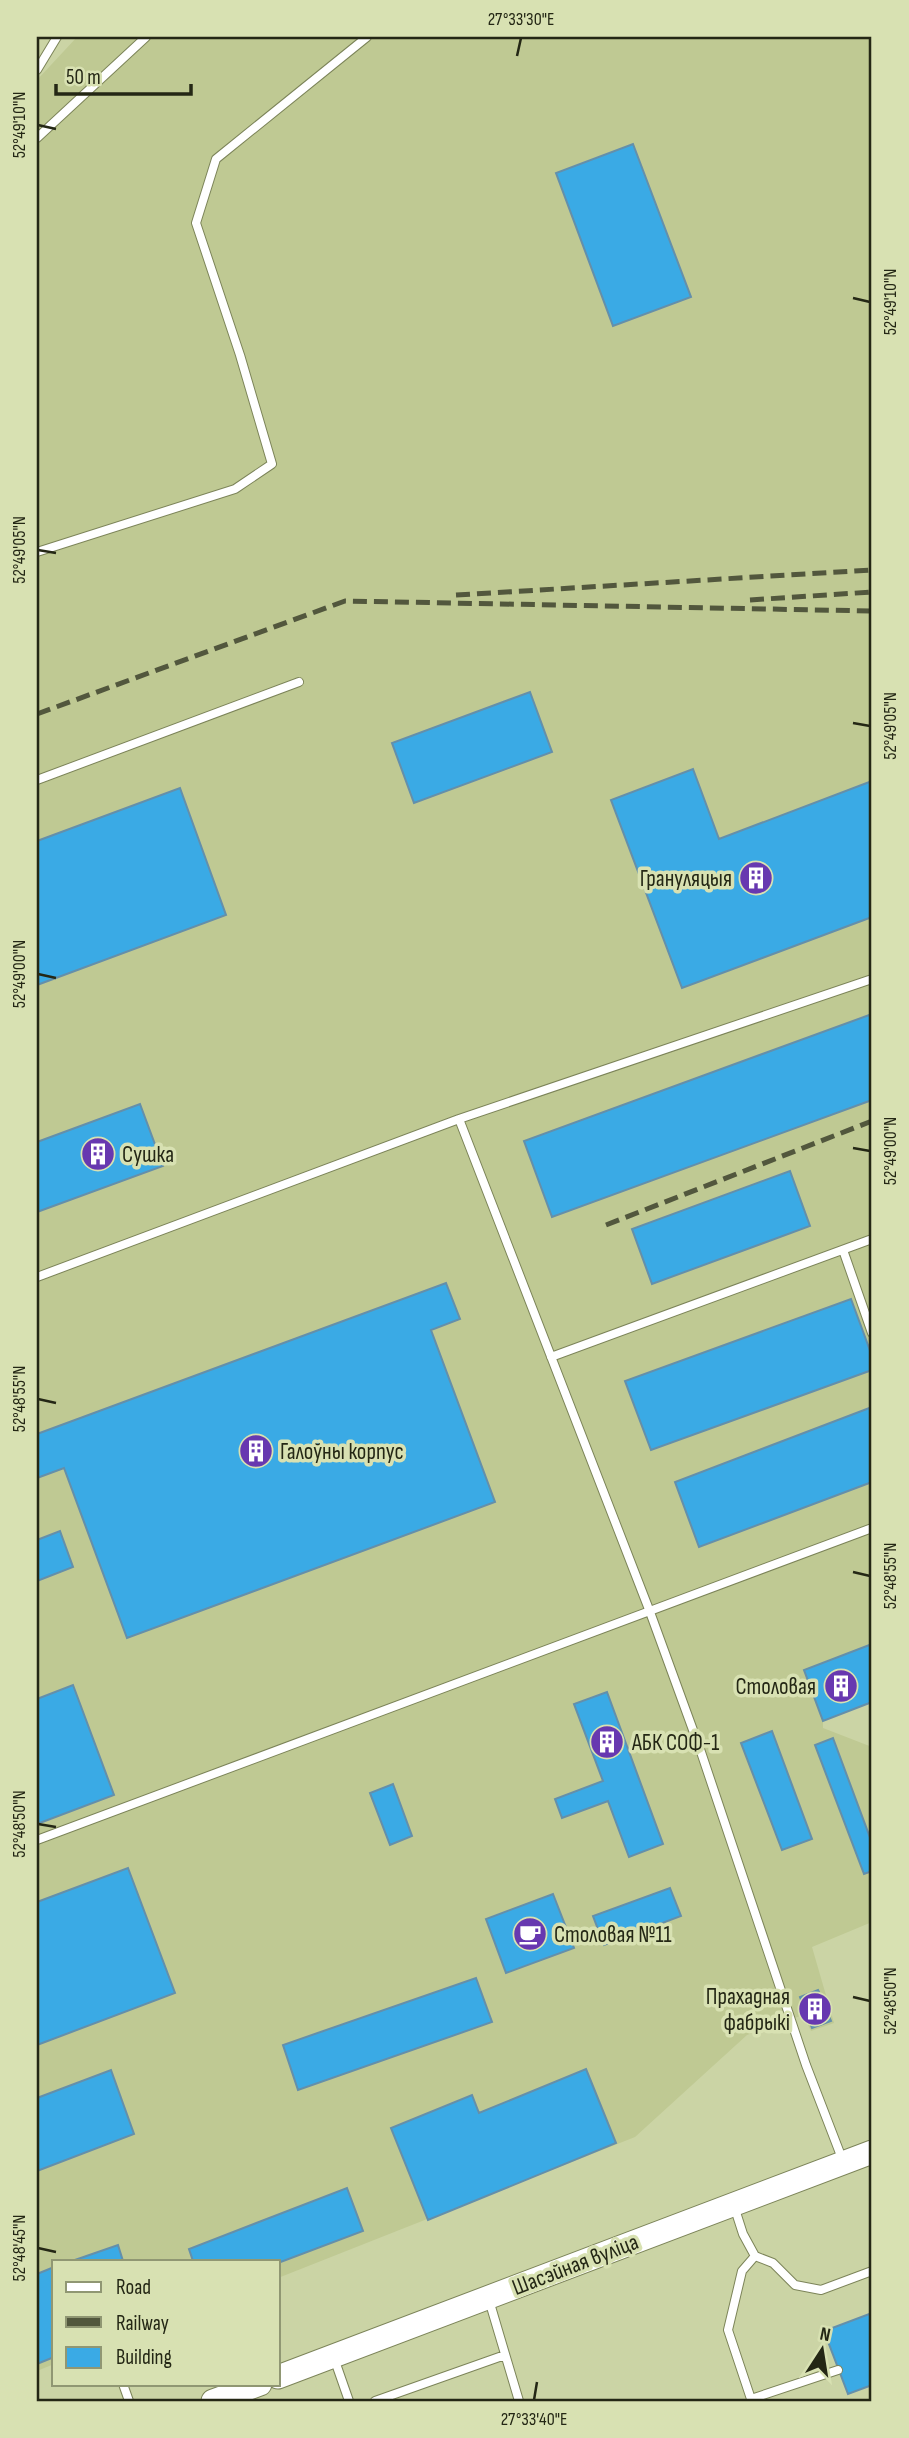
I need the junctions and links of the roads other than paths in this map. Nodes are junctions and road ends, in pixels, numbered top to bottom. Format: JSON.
{"nodes":[{"id":1,"x":57,"y":37,"type":"edge"},
{"id":2,"x":146,"y":37,"type":"edge"},
{"id":3,"x":367,"y":37,"type":"edge"},
{"id":4,"x":37,"y":70,"type":"edge"},
{"id":5,"x":37,"y":138,"type":"edge"},
{"id":6,"x":37,"y":552,"type":"edge"},
{"id":7,"x":299,"y":682,"type":"dead end"},
{"id":8,"x":37,"y":780,"type":"edge"},
{"id":9,"x":872,"y":979,"type":"edge"},
{"id":10,"x":459,"y":1119,"type":"junction"},
{"id":11,"x":872,"y":1239,"type":"edge"},
{"id":12,"x":843,"y":1250,"type":"junction"},
{"id":13,"x":37,"y":1277,"type":"edge"},
{"id":14,"x":872,"y":1333,"type":"edge"},
{"id":15,"x":551,"y":1357,"type":"junction"},
{"id":16,"x":872,"y":1528,"type":"edge"},
{"id":17,"x":650,"y":1612,"type":"junction"},
{"id":18,"x":37,"y":1840,"type":"edge"},
{"id":19,"x":872,"y":2152,"type":"edge"},
{"id":20,"x":844,"y":2162,"type":"junction"},
{"id":21,"x":733,"y":2204,"type":"junction"},
{"id":22,"x":755,"y":2256,"type":"junction"},
{"id":23,"x":872,"y":2271,"type":"edge"},
{"id":24,"x":488,"y":2298,"type":"junction"},
{"id":25,"x":505,"y":2355,"type":"junction"},
{"id":26,"x":333,"y":2356,"type":"junction"},
{"id":27,"x":838,"y":2370,"type":"dead end"},
{"id":28,"x":280,"y":2376,"type":"edge"},
{"id":29,"x":255,"y":2386,"type":"edge"},
{"id":30,"x":218,"y":2401,"type":"edge"},
{"id":31,"x":349,"y":2401,"type":"edge"},
{"id":32,"x":375,"y":2401,"type":"edge"},
{"id":33,"x":519,"y":2401,"type":"edge"}],
"edges":[{"from":1,"to":4,"type":"lane"},
{"from":2,"to":5,"type":"lane"},
{"from":3,"to":6,"type":"lane"},
{"from":7,"to":8,"type":"lane"},
{"from":9,"to":10,"type":"lane"},
{"from":10,"to":13,"type":"lane"},
{"from":10,"to":15,"type":"lane"},
{"from":11,"to":12,"type":"lane"},
{"from":12,"to":14,"type":"lane"},
{"from":12,"to":15,"type":"lane"},
{"from":15,"to":17,"type":"lane"},
{"from":16,"to":17,"type":"lane"},
{"from":17,"to":18,"type":"lane"},
{"from":17,"to":20,"type":"lane"},
{"from":19,"to":20,"type":"main road","name":"Шасэйная вуліца"},
{"from":20,"to":21,"type":"main road","name":"Шасэйная вуліца"},
{"from":21,"to":22,"type":"lane"},
{"from":21,"to":24,"type":"main road","name":"Шасэйная вуліца"},
{"from":22,"to":23,"type":"lane"},
{"from":22,"to":27,"type":"lane"},
{"from":24,"to":25,"type":"lane"},
{"from":24,"to":26,"type":"main road","name":"Шасэйная вуліца"},
{"from":25,"to":32,"type":"lane"},
{"from":25,"to":33,"type":"lane"},
{"from":26,"to":28,"type":"main road","name":"Шасэйная вуліца"},
{"from":26,"to":31,"type":"lane"},
{"from":29,"to":30,"type":"main road"}]}
